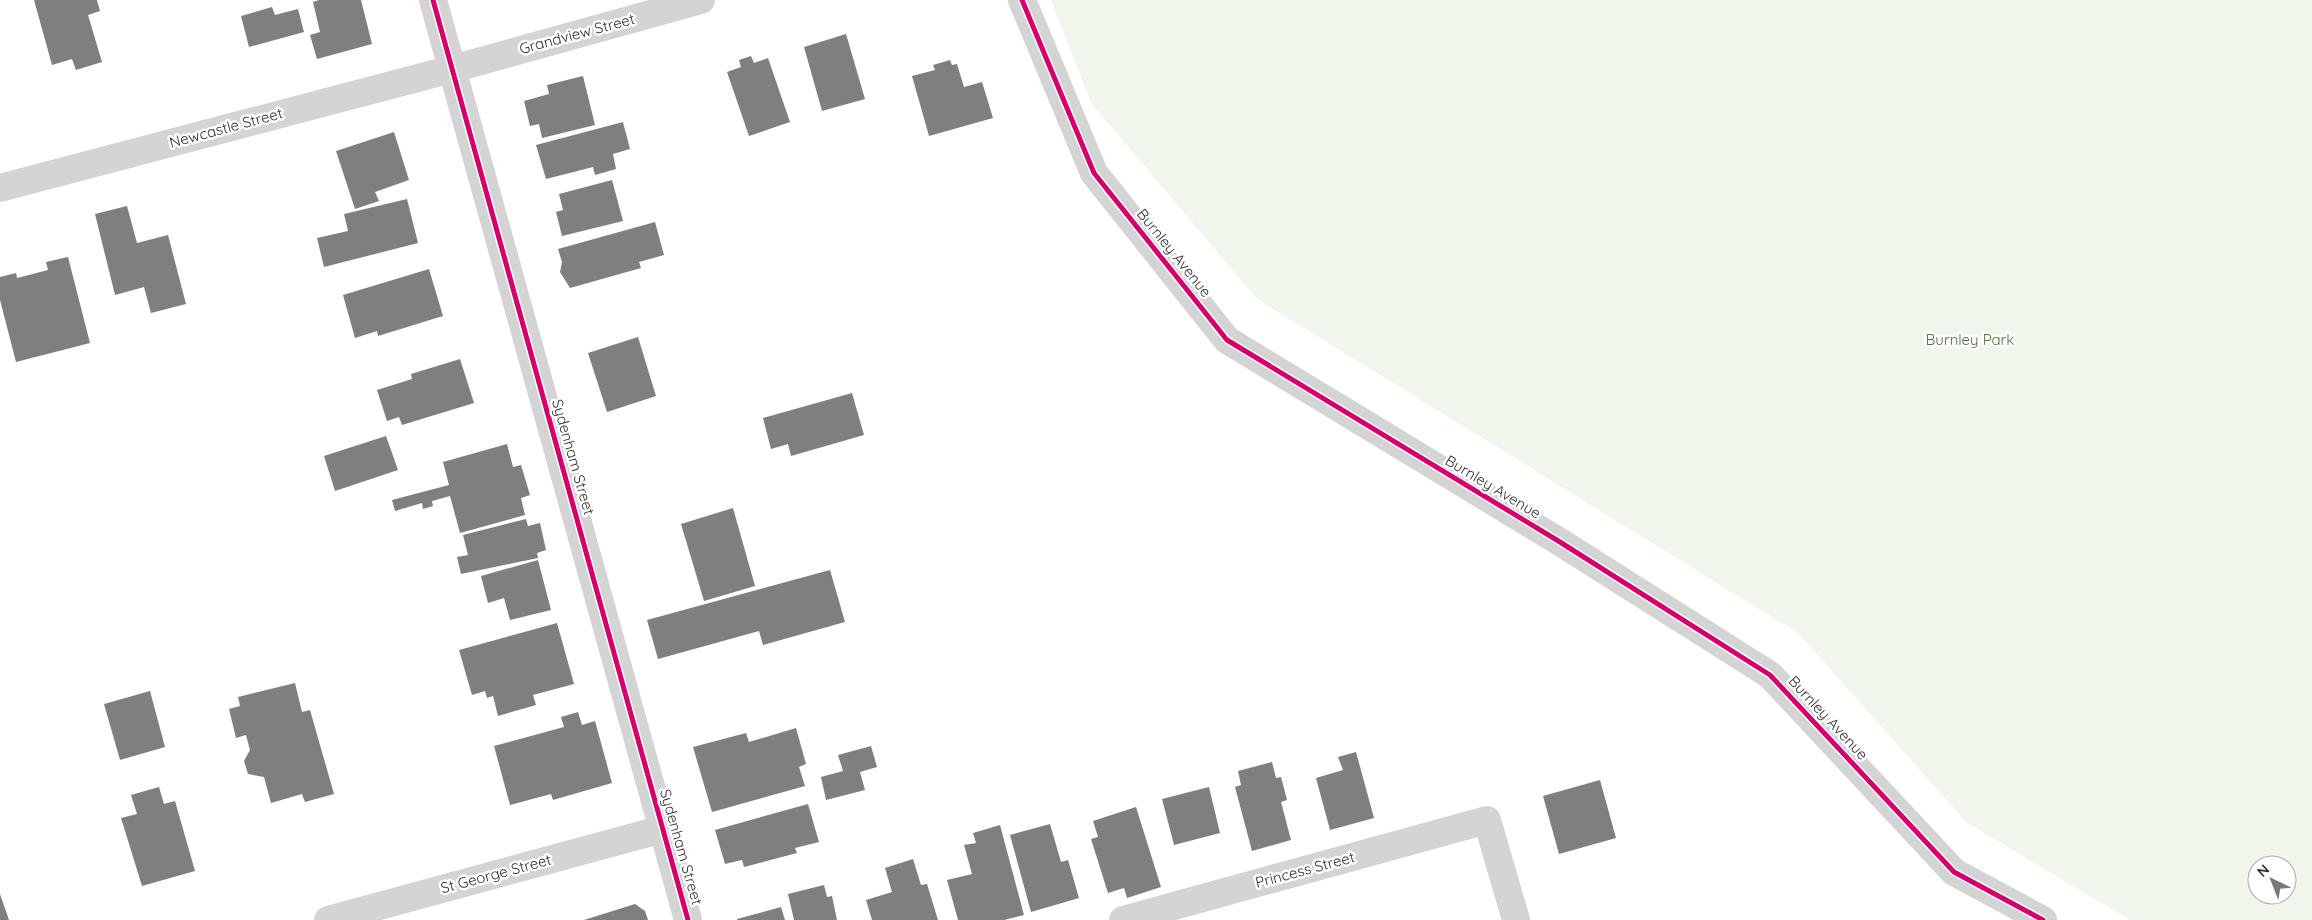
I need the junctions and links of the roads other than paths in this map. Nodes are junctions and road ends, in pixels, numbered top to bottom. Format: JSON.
{"nodes":[{"id":1,"x":433,"y":0,"type":"edge"},
{"id":2,"x":701,"y":0,"type":"edge"},
{"id":3,"x":1022,"y":0,"type":"edge"},
{"id":4,"x":452,"y":69,"type":"junction"},
{"id":5,"x":0,"y":188,"type":"edge"},
{"id":6,"x":663,"y":829,"type":"junction"},
{"id":7,"x":328,"y":920,"type":"edge"},
{"id":8,"x":688,"y":920,"type":"edge"},
{"id":9,"x":1123,"y":920,"type":"edge"},
{"id":10,"x":1516,"y":920,"type":"edge"},
{"id":11,"x":2043,"y":920,"type":"edge"}],
"edges":[{"from":1,"to":4,"type":"street","name":"Sydenham Street"},
{"from":2,"to":4,"type":"street","name":"Grandview Street"},
{"from":3,"to":11,"type":"street","name":"Burnley Avenue"},
{"from":4,"to":5,"type":"street","name":"Newcastle Street"},
{"from":4,"to":6,"type":"street","name":"Sydenham Street"},
{"from":6,"to":7,"type":"street","name":"St George Street"},
{"from":6,"to":8,"type":"street","name":"Sydenham Street"},
{"from":9,"to":10,"type":"street","name":"Princess Street"}]}
